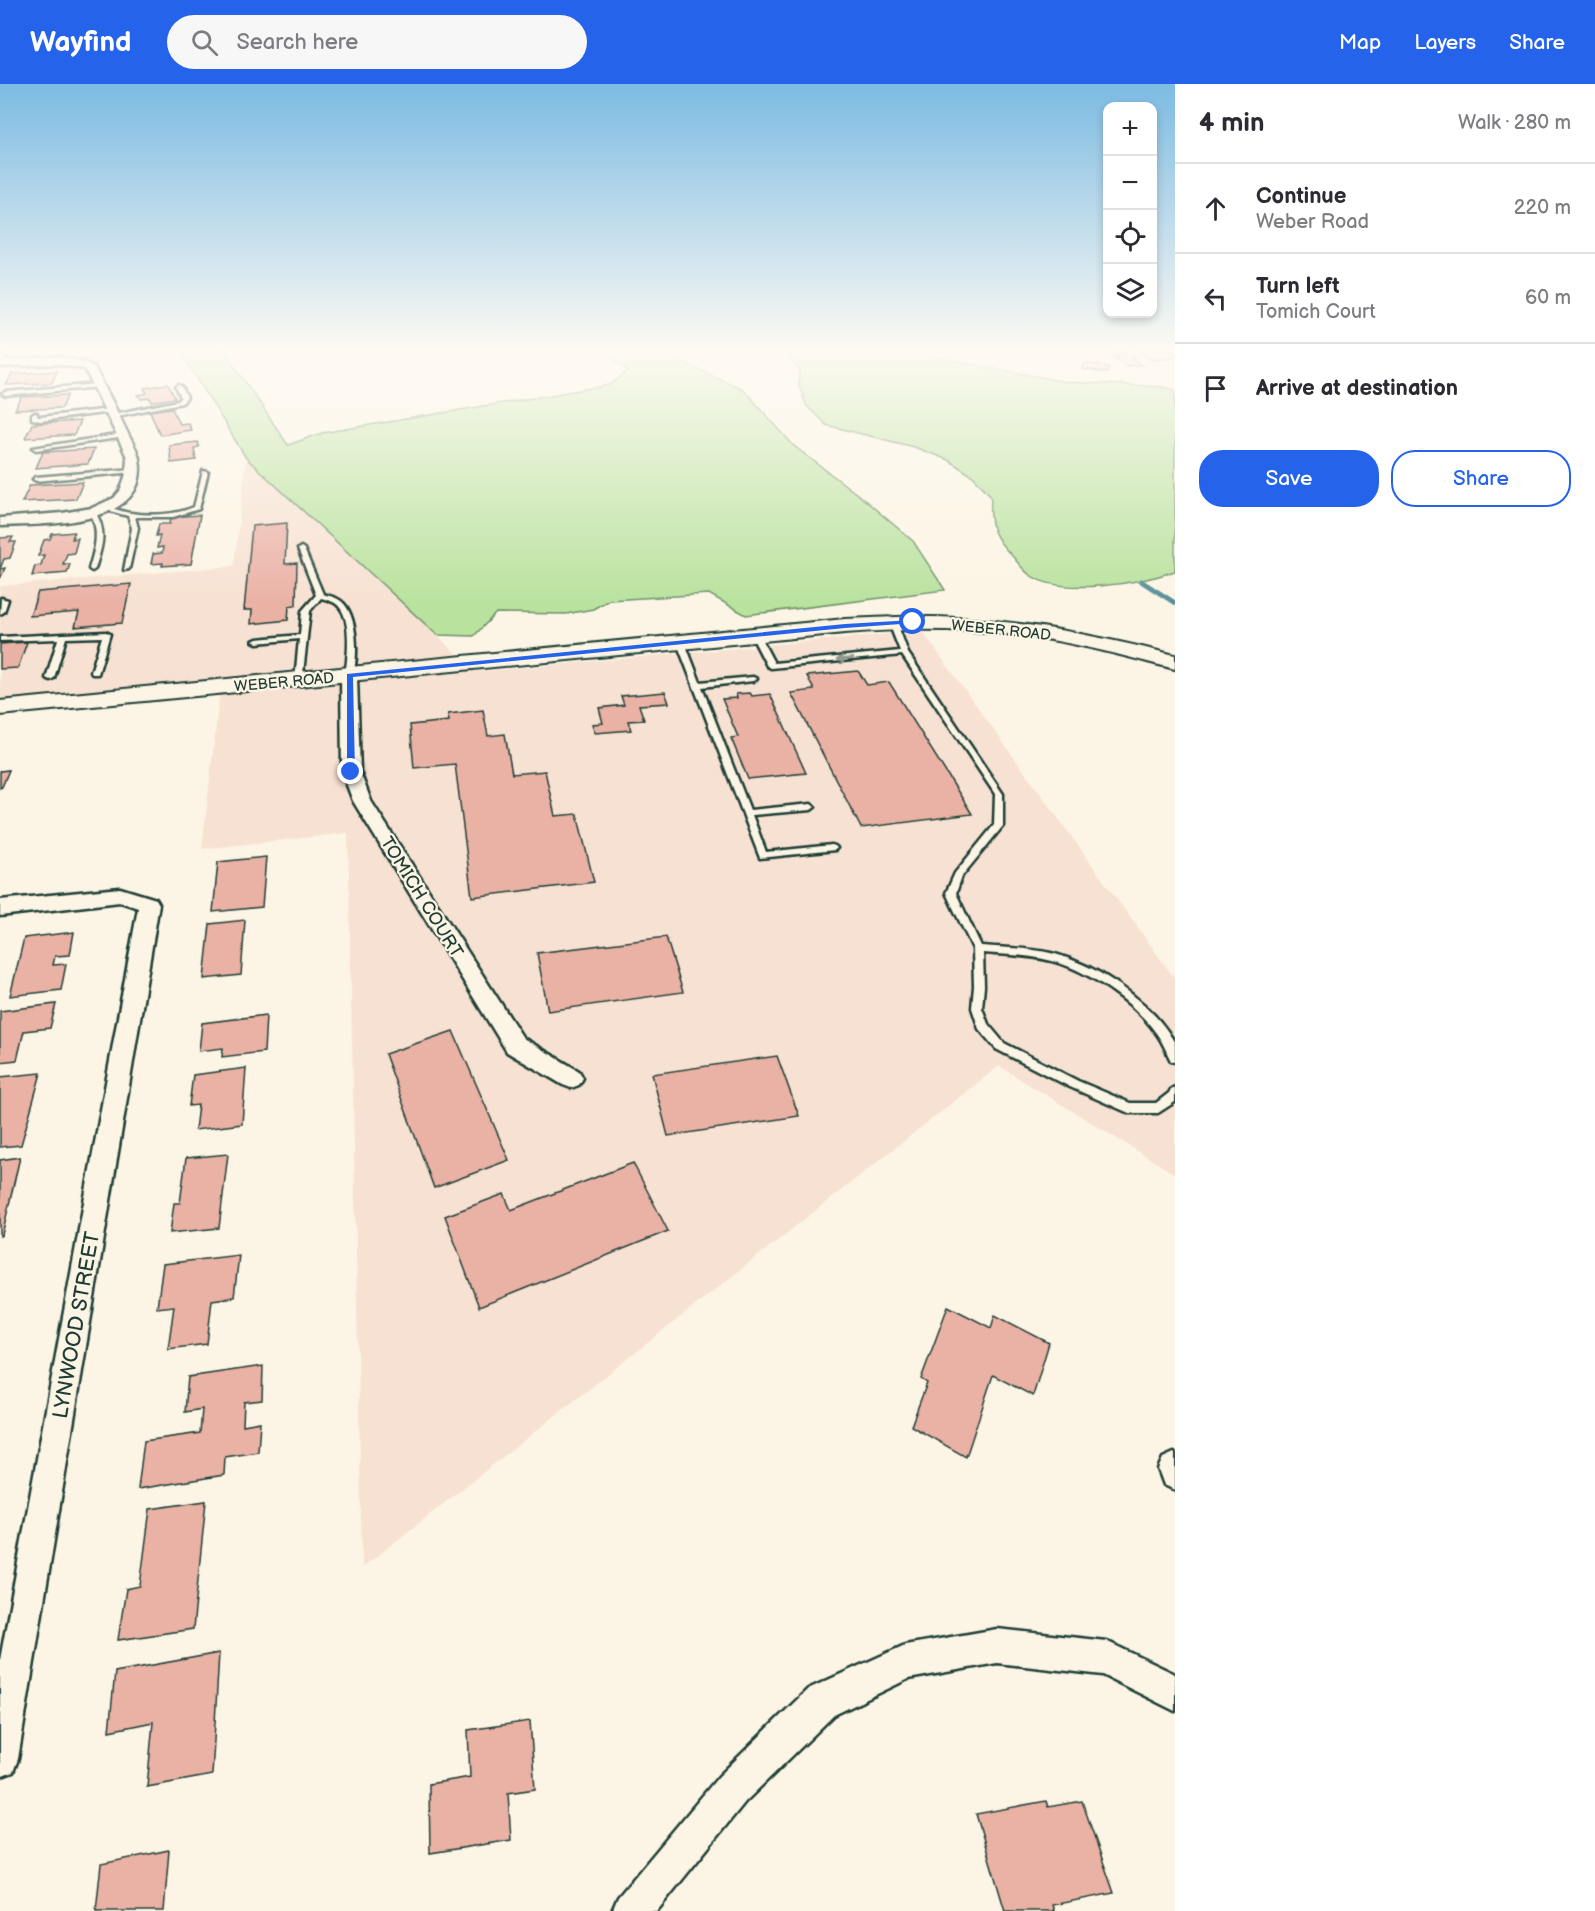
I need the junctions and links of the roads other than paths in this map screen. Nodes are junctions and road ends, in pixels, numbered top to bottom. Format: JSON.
{"nodes":[{"id":1,"x":123,"y":436,"type":"joint"},
{"id":2,"x":36,"y":448,"type":"dead end"},
{"id":3,"x":133,"y":471,"type":"junction"},
{"id":4,"x":205,"y":472,"type":"dead end"},
{"id":5,"x":36,"y":479,"type":"dead end"},
{"id":6,"x":99,"y":509,"type":"junction"},
{"id":7,"x":130,"y":515,"type":"junction"},
{"id":8,"x":0,"y":522,"type":"edge"},
{"id":9,"x":301,"y":549,"type":"dead end"},
{"id":10,"x":126,"y":568,"type":"dead end"},
{"id":11,"x":92,"y":569,"type":"dead end"},
{"id":12,"x":320,"y":595,"type":"junction"},
{"id":13,"x":4,"y":600,"type":"dead end"},
{"id":14,"x":0,"y":612,"type":"edge"},
{"id":15,"x":892,"y":623,"type":"junction"},
{"id":16,"x":755,"y":635,"type":"junction"},
{"id":17,"x":302,"y":637,"type":"junction"},
{"id":18,"x":62,"y":638,"type":"junction"},
{"id":19,"x":0,"y":639,"type":"edge"},
{"id":20,"x":257,"y":641,"type":"dead end"},
{"id":21,"x":681,"y":643,"type":"junction"},
{"id":22,"x":904,"y":653,"type":"junction"},
{"id":23,"x":1175,"y":662,"type":"edge"},
{"id":24,"x":95,"y":672,"type":"dead end"},
{"id":25,"x":349,"y":676,"type":"junction"},
{"id":26,"x":50,"y":678,"type":"dead end"},
{"id":27,"x":753,"y":679,"type":"dead end"},
{"id":28,"x":299,"y":680,"type":"junction"},
{"id":29,"x":697,"y":685,"type":"junction"},
{"id":30,"x":0,"y":708,"type":"edge"},
{"id":31,"x":811,"y":807,"type":"dead end"},
{"id":32,"x":746,"y":813,"type":"junction"},
{"id":33,"x":832,"y":848,"type":"dead end"},
{"id":34,"x":0,"y":908,"type":"edge"},
{"id":35,"x":978,"y":949,"type":"junction"},
{"id":36,"x":1175,"y":1058,"type":"edge"},
{"id":37,"x":571,"y":1078,"type":"dead end"},
{"id":38,"x":1175,"y":1092,"type":"edge"},
{"id":39,"x":1175,"y":1693,"type":"edge"},
{"id":40,"x":0,"y":1759,"type":"edge"},
{"id":41,"x":632,"y":1911,"type":"edge"}],
"edges":[{"from":1,"to":2,"type":"lane"},
{"from":1,"to":3,"type":"street"},
{"from":3,"to":5,"type":"lane"},
{"from":3,"to":6,"type":"street"},
{"from":4,"to":7,"type":"lane"},
{"from":6,"to":7,"type":"lane"},
{"from":6,"to":8,"type":"street"},
{"from":6,"to":11,"type":"lane"},
{"from":7,"to":10,"type":"lane"},
{"from":9,"to":12,"type":"lane"},
{"from":12,"to":17,"type":"lane"},
{"from":12,"to":25,"type":"lane"},
{"from":13,"to":14,"type":"lane"},
{"from":15,"to":16,"type":"main road","name":"WEBER ROAD"},
{"from":15,"to":22,"type":"lane"},
{"from":15,"to":23,"type":"main road","name":"WEBER ROAD"},
{"from":16,"to":21,"type":"main road","name":"WEBER ROAD"},
{"from":22,"to":16,"type":"lane","one_way":true},
{"from":17,"to":20,"type":"lane"},
{"from":17,"to":28,"type":"lane"},
{"from":18,"to":19,"type":"lane"},
{"from":18,"to":24,"type":"lane"},
{"from":18,"to":26,"type":"lane"},
{"from":21,"to":25,"type":"main road","name":"WEBER ROAD"},
{"from":21,"to":29,"type":"lane"},
{"from":22,"to":35,"type":"lane"},
{"from":25,"to":28,"type":"main road","name":"WEBER ROAD"},
{"from":25,"to":37,"type":"street","name":"TOMICH COURT"},
{"from":27,"to":29,"type":"lane"},
{"from":28,"to":30,"type":"main road","name":"WEBER ROAD"},
{"from":29,"to":32,"type":"lane"},
{"from":31,"to":32,"type":"lane"},
{"from":32,"to":33,"type":"lane"},
{"from":34,"to":40,"type":"street","name":"LYNWOOD STREET"},
{"from":35,"to":36,"type":"lane"},
{"from":35,"to":38,"type":"lane"},
{"from":39,"to":41,"type":"street"}]}
